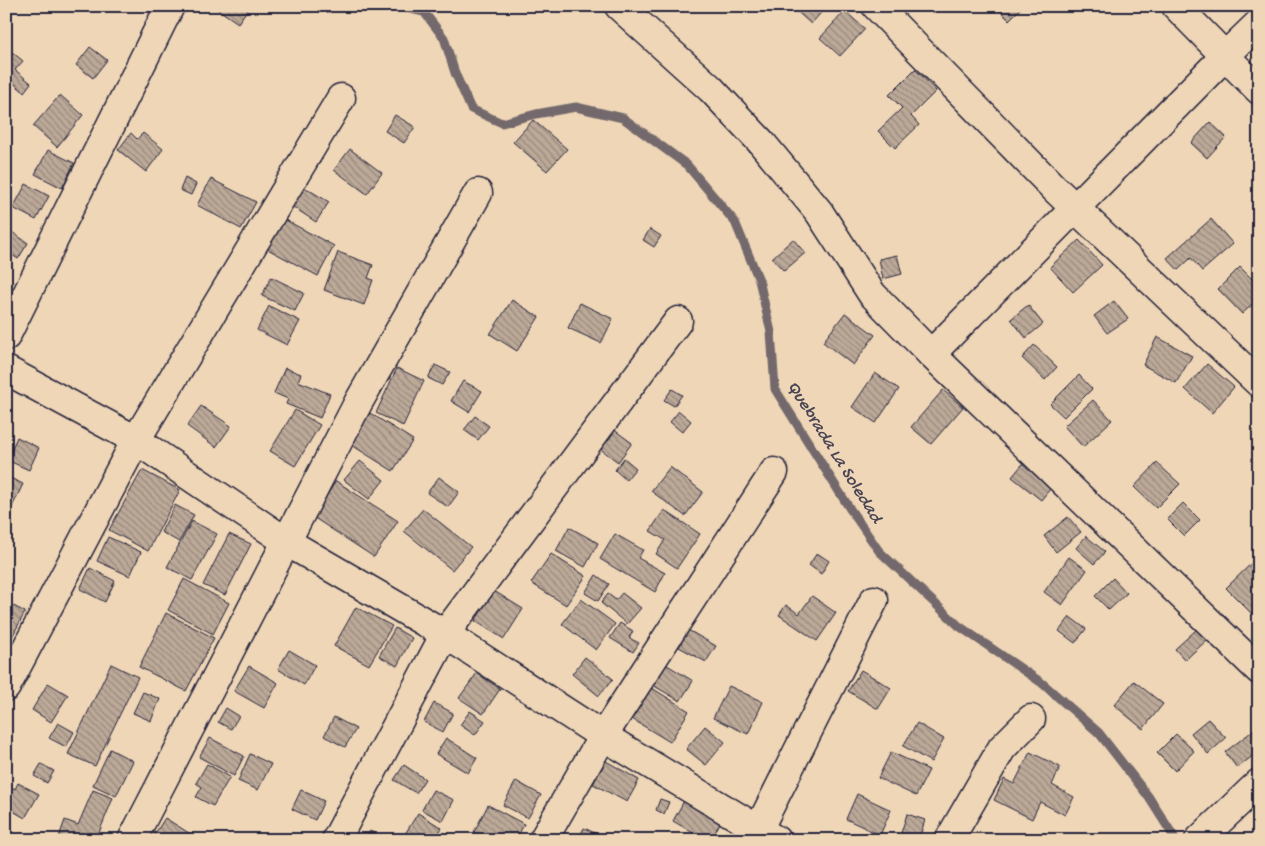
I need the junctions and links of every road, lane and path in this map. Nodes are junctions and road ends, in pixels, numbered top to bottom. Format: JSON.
{"nodes":[{"id":1,"x":170,"y":6,"type":"edge"},
{"id":2,"x":619,"y":6,"type":"edge"},
{"id":3,"x":876,"y":6,"type":"edge"},
{"id":4,"x":1176,"y":6,"type":"edge"},
{"id":5,"x":1259,"y":23,"type":"edge"},
{"id":6,"x":1226,"y":56,"type":"junction"},
{"id":7,"x":1259,"y":90,"type":"edge"},
{"id":8,"x":341,"y":98,"type":"dead end"},
{"id":9,"x":478,"y":192,"type":"dead end"},
{"id":10,"x":1075,"y":208,"type":"junction"},
{"id":11,"x":678,"y":321,"type":"dead end"},
{"id":12,"x":6,"y":336,"type":"edge"},
{"id":13,"x":931,"y":354,"type":"junction"},
{"id":14,"x":6,"y":370,"type":"edge"},
{"id":15,"x":1259,"y":383,"type":"edge"},
{"id":16,"x":136,"y":440,"type":"junction"},
{"id":17,"x":774,"y":472,"type":"dead end"},
{"id":18,"x":287,"y":542,"type":"junction"},
{"id":19,"x":874,"y":600,"type":"dead end"},
{"id":20,"x":445,"y":634,"type":"junction"},
{"id":21,"x":1259,"y":670,"type":"edge"},
{"id":22,"x":6,"y":687,"type":"edge"},
{"id":23,"x":1031,"y":719,"type":"dead end"},
{"id":24,"x":603,"y":736,"type":"junction"},
{"id":25,"x":1259,"y":783,"type":"edge"},
{"id":26,"x":762,"y":837,"type":"edge"},
{"id":27,"x":1200,"y":839,"type":"edge"},
{"id":28,"x":132,"y":840,"type":"edge"},
{"id":29,"x":336,"y":840,"type":"edge"},
{"id":30,"x":543,"y":840,"type":"edge"},
{"id":31,"x":948,"y":840,"type":"edge"}],
"edges":[{"from":1,"to":12,"type":"street"},
{"from":2,"to":13,"type":"street"},
{"from":3,"to":10,"type":"street"},
{"from":4,"to":6,"type":"street"},
{"from":5,"to":6,"type":"street"},
{"from":6,"to":7,"type":"street"},
{"from":6,"to":10,"type":"street"},
{"from":8,"to":16,"type":"street"},
{"from":9,"to":18,"type":"street"},
{"from":10,"to":13,"type":"street"},
{"from":10,"to":15,"type":"street"},
{"from":11,"to":20,"type":"street"},
{"from":13,"to":21,"type":"street"},
{"from":14,"to":16,"type":"street"},
{"from":16,"to":18,"type":"street"},
{"from":16,"to":22,"type":"street"},
{"from":17,"to":24,"type":"street"},
{"from":18,"to":20,"type":"street"},
{"from":18,"to":28,"type":"street"},
{"from":19,"to":26,"type":"street"},
{"from":20,"to":24,"type":"street"},
{"from":20,"to":29,"type":"street"},
{"from":23,"to":31,"type":"street"},
{"from":24,"to":26,"type":"street"},
{"from":24,"to":30,"type":"street"},
{"from":25,"to":27,"type":"street"}]}
